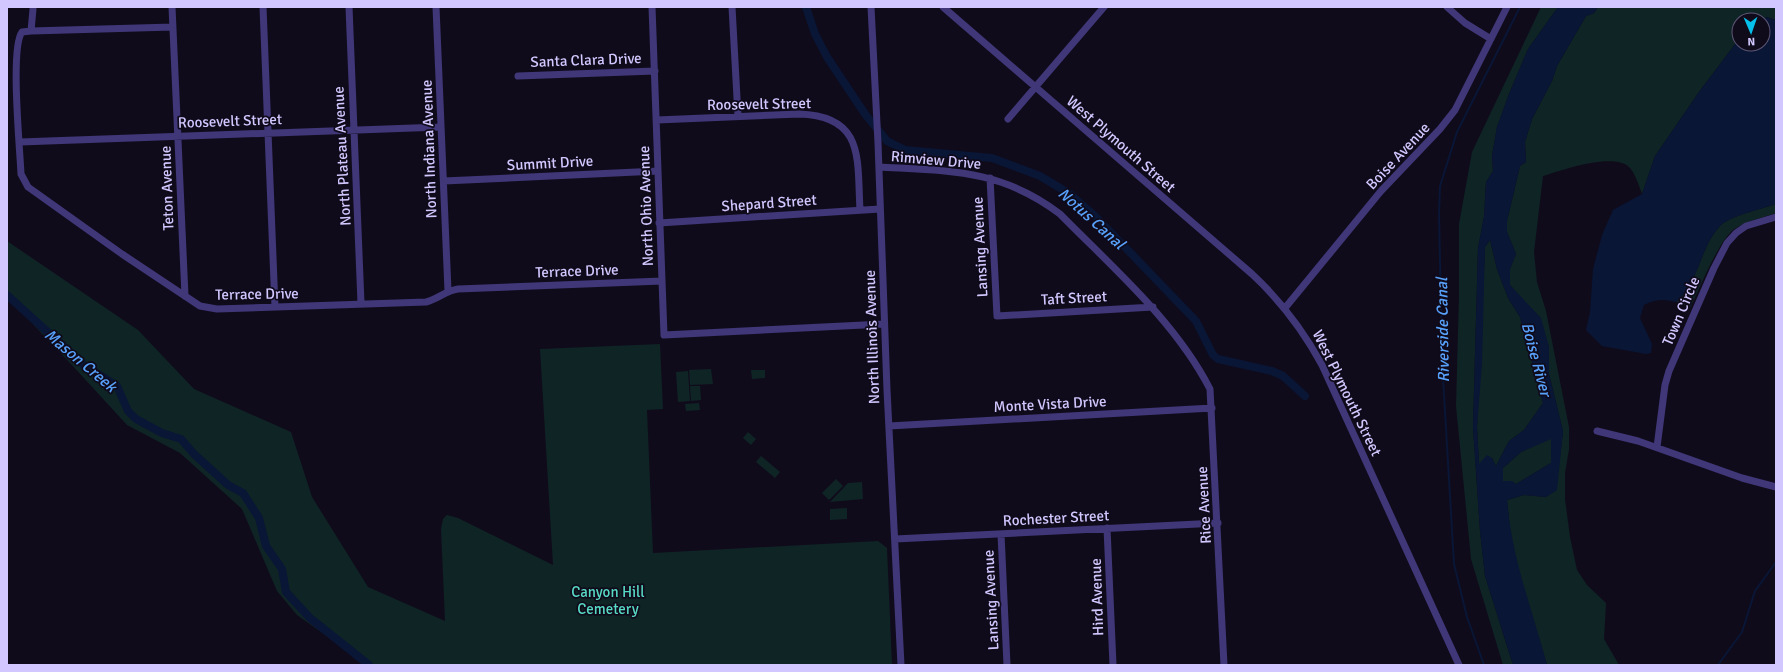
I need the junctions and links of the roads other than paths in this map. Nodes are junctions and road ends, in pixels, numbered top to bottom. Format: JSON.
{"nodes":[{"id":1,"x":172,"y":7,"type":"edge"},
{"id":2,"x":263,"y":7,"type":"edge"},
{"id":3,"x":349,"y":7,"type":"edge"},
{"id":4,"x":436,"y":7,"type":"edge"},
{"id":5,"x":652,"y":7,"type":"edge"},
{"id":6,"x":732,"y":7,"type":"edge"},
{"id":7,"x":871,"y":7,"type":"edge"},
{"id":8,"x":944,"y":7,"type":"edge"},
{"id":9,"x":1104,"y":7,"type":"edge"},
{"id":10,"x":1447,"y":7,"type":"edge"},
{"id":11,"x":1507,"y":7,"type":"edge"},
{"id":12,"x":33,"y":9,"type":"dead end"},
{"id":13,"x":173,"y":27,"type":"junction"},
{"id":14,"x":31,"y":31,"type":"junction"},
{"id":15,"x":1491,"y":39,"type":"junction"},
{"id":16,"x":655,"y":71,"type":"junction"},
{"id":17,"x":518,"y":76,"type":"dead end"},
{"id":18,"x":1036,"y":87,"type":"junction"},
{"id":19,"x":738,"y":116,"type":"junction"},
{"id":20,"x":1008,"y":119,"type":"dead end"},
{"id":21,"x":657,"y":120,"type":"junction"},
{"id":22,"x":441,"y":127,"type":"junction"},
{"id":23,"x":354,"y":129,"type":"junction"},
{"id":24,"x":268,"y":132,"type":"junction"},
{"id":25,"x":178,"y":136,"type":"junction"},
{"id":26,"x":20,"y":142,"type":"junction"},
{"id":27,"x":879,"y":167,"type":"junction"},
{"id":28,"x":658,"y":171,"type":"junction"},
{"id":29,"x":990,"y":178,"type":"junction"},
{"id":30,"x":444,"y":181,"type":"junction"},
{"id":31,"x":880,"y":209,"type":"junction"},
{"id":32,"x":860,"y":210,"type":"junction"},
{"id":33,"x":1776,"y":217,"type":"edge"},
{"id":34,"x":659,"y":223,"type":"junction"},
{"id":35,"x":662,"y":281,"type":"junction"},
{"id":36,"x":448,"y":291,"type":"junction"},
{"id":37,"x":184,"y":296,"type":"junction"},
{"id":38,"x":361,"y":303,"type":"junction"},
{"id":39,"x":275,"y":307,"type":"junction"},
{"id":40,"x":1153,"y":307,"type":"junction"},
{"id":41,"x":1285,"y":308,"type":"junction"},
{"id":42,"x":997,"y":316,"type":"joint"},
{"id":43,"x":884,"y":324,"type":"junction"},
{"id":44,"x":1185,"y":350,"type":"joint"},
{"id":45,"x":1212,"y":408,"type":"junction"},
{"id":46,"x":889,"y":426,"type":"junction"},
{"id":47,"x":1597,"y":431,"type":"dead end"},
{"id":48,"x":1657,"y":448,"type":"junction"},
{"id":49,"x":1776,"y":487,"type":"edge"},
{"id":50,"x":1218,"y":523,"type":"junction"},
{"id":51,"x":1107,"y":528,"type":"junction"},
{"id":52,"x":1001,"y":534,"type":"junction"},
{"id":53,"x":895,"y":539,"type":"junction"},
{"id":54,"x":901,"y":665,"type":"edge"},
{"id":55,"x":1007,"y":665,"type":"edge"},
{"id":56,"x":1112,"y":665,"type":"edge"},
{"id":57,"x":1224,"y":665,"type":"edge"},
{"id":58,"x":1459,"y":665,"type":"edge"}],
"edges":[{"from":1,"to":13,"type":"street","name":"Teton Avenue"},
{"from":2,"to":24,"type":"street"},
{"from":3,"to":23,"type":"street","name":"North Plateau Avenue"},
{"from":4,"to":22,"type":"street","name":"North Indiana Avenue"},
{"from":5,"to":16,"type":"street","name":"North Ohio Avenue"},
{"from":6,"to":19,"type":"street"},
{"from":7,"to":27,"type":"street","name":"North Illinois Avenue"},
{"from":8,"to":18,"type":"street","name":"West Plymouth Street"},
{"from":9,"to":18,"type":"street"},
{"from":10,"to":15,"type":"street"},
{"from":11,"to":15,"type":"street","name":"Boise Avenue"},
{"from":12,"to":14,"type":"street"},
{"from":13,"to":14,"type":"street"},
{"from":13,"to":25,"type":"street","name":"Teton Avenue"},
{"from":14,"to":26,"type":"street","name":"Terrace Drive"},
{"from":15,"to":41,"type":"street","name":"Boise Avenue"},
{"from":16,"to":17,"type":"street","name":"Santa Clara Drive"},
{"from":16,"to":21,"type":"street","name":"North Ohio Avenue"},
{"from":18,"to":20,"type":"street"},
{"from":18,"to":41,"type":"street","name":"West Plymouth Street"},
{"from":19,"to":21,"type":"street","name":"Roosevelt Street"},
{"from":19,"to":32,"type":"street","name":"Roosevelt Street"},
{"from":21,"to":28,"type":"street","name":"North Ohio Avenue"},
{"from":22,"to":23,"type":"street","name":"Roosevelt Street"},
{"from":22,"to":30,"type":"street","name":"North Indiana Avenue"},
{"from":23,"to":24,"type":"street","name":"Roosevelt Street"},
{"from":23,"to":38,"type":"street","name":"North Plateau Avenue"},
{"from":24,"to":25,"type":"street","name":"Roosevelt Street"},
{"from":24,"to":39,"type":"street"},
{"from":25,"to":26,"type":"street","name":"Roosevelt Street"},
{"from":25,"to":37,"type":"street","name":"Teton Avenue"},
{"from":26,"to":37,"type":"street","name":"Terrace Drive"},
{"from":27,"to":29,"type":"street","name":"Rimview Drive"},
{"from":27,"to":31,"type":"street","name":"North Illinois Avenue"},
{"from":28,"to":30,"type":"street","name":"Summit Drive"},
{"from":28,"to":34,"type":"street","name":"North Ohio Avenue"},
{"from":29,"to":40,"type":"street","name":"Rimview Drive"},
{"from":29,"to":42,"type":"street","name":"Lansing Avenue"},
{"from":30,"to":36,"type":"street","name":"North Indiana Avenue"},
{"from":31,"to":32,"type":"street","name":"Shepard Street"},
{"from":31,"to":43,"type":"street","name":"North Illinois Avenue"},
{"from":32,"to":34,"type":"street","name":"Shepard Street"},
{"from":33,"to":48,"type":"street","name":"Town Circle"},
{"from":34,"to":35,"type":"street","name":"North Ohio Avenue"},
{"from":35,"to":36,"type":"street","name":"Terrace Drive"},
{"from":35,"to":43,"type":"street","name":"North Ohio Avenue"},
{"from":36,"to":38,"type":"street","name":"Terrace Drive"},
{"from":37,"to":39,"type":"street","name":"Terrace Drive"},
{"from":38,"to":39,"type":"street","name":"Terrace Drive"},
{"from":40,"to":42,"type":"street","name":"Taft Street"},
{"from":40,"to":44,"type":"street","name":"Rimview Drive"},
{"from":41,"to":58,"type":"street","name":"West Plymouth Street"},
{"from":43,"to":46,"type":"street","name":"North Illinois Avenue"},
{"from":44,"to":45,"type":"street","name":"Rice Avenue"},
{"from":45,"to":46,"type":"street","name":"Monte Vista Drive"},
{"from":45,"to":50,"type":"street","name":"Rice Avenue"},
{"from":46,"to":53,"type":"street","name":"North Illinois Avenue"},
{"from":47,"to":48,"type":"street"},
{"from":48,"to":49,"type":"street"},
{"from":50,"to":51,"type":"street","name":"Rochester Street"},
{"from":50,"to":57,"type":"street","name":"Rice Avenue"},
{"from":51,"to":52,"type":"street","name":"Rochester Street"},
{"from":51,"to":56,"type":"street","name":"Hird Avenue"},
{"from":52,"to":53,"type":"street","name":"Rochester Street"},
{"from":52,"to":55,"type":"street","name":"Lansing Avenue"},
{"from":53,"to":54,"type":"street","name":"North Illinois Avenue"}]}
